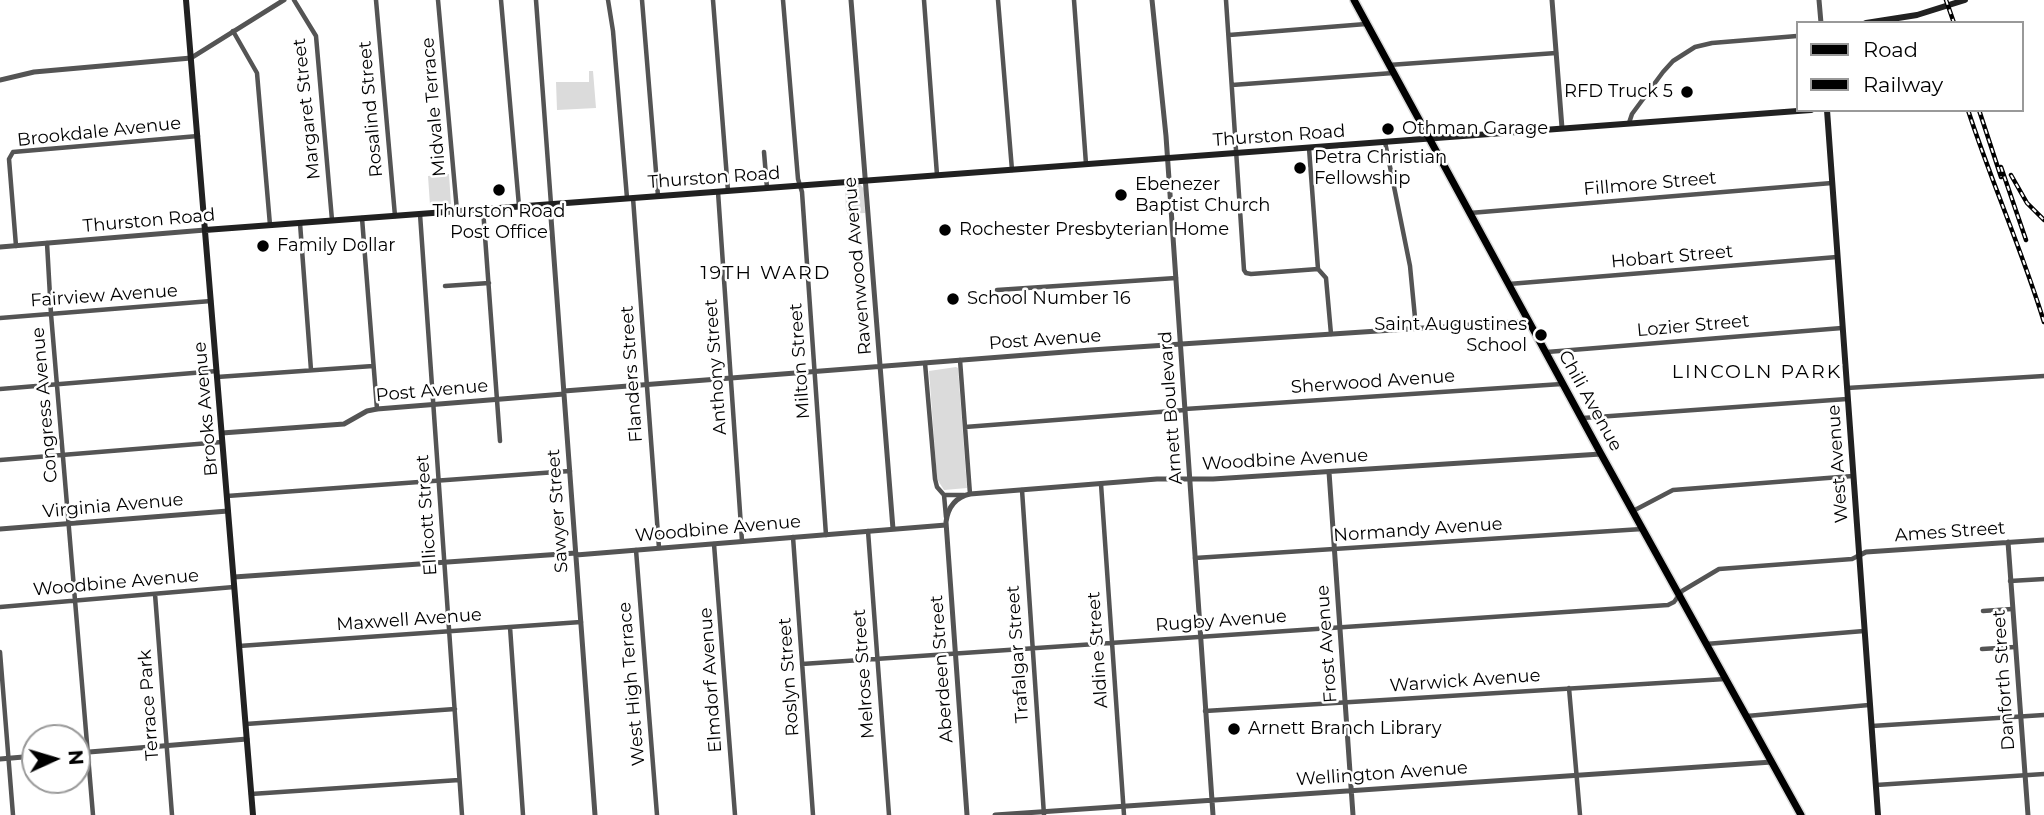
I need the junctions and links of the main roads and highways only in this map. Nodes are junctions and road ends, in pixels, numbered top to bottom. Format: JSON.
{"nodes":[{"id":1,"x":186,"y":0,"type":"edge"},
{"id":2,"x":1354,"y":0,"type":"edge"},
{"id":3,"x":1965,"y":0,"type":"edge"},
{"id":4,"x":1879,"y":21,"type":"edge"},
{"id":5,"x":1796,"y":111,"type":"edge"},
{"id":6,"x":1827,"y":112,"type":"edge"},
{"id":7,"x":1430,"y":139,"type":"junction"},
{"id":8,"x":205,"y":230,"type":"junction"},
{"id":9,"x":253,"y":815,"type":"edge"},
{"id":10,"x":1801,"y":815,"type":"edge"},
{"id":11,"x":1878,"y":815,"type":"edge"}],
"edges":[{"from":1,"to":8,"type":"main road","name":"Brooks Avenue"},
{"from":2,"to":7,"type":"main road","name":"Chili Avenue"},
{"from":3,"to":4,"type":"main road"},
{"from":5,"to":7,"type":"main road","name":"Thurston Road"},
{"from":6,"to":11,"type":"main road","name":"West Avenue"},
{"from":7,"to":8,"type":"main road","name":"Thurston Road"},
{"from":7,"to":10,"type":"main road","name":"Chili Avenue"},
{"from":8,"to":9,"type":"main road","name":"Brooks Avenue"}]}
